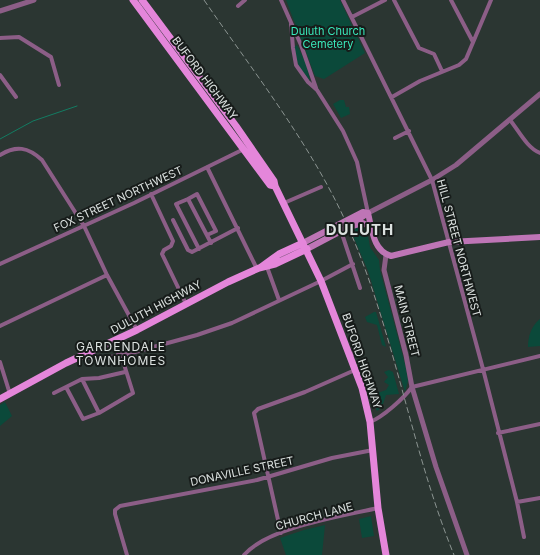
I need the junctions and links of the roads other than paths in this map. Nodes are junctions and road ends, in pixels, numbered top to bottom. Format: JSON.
{"nodes":[{"id":1,"x":34,"y":0,"type":"edge"},
{"id":2,"x":134,"y":0,"type":"edge"},
{"id":3,"x":142,"y":0,"type":"edge"},
{"id":4,"x":245,"y":0,"type":"edge"},
{"id":5,"x":281,"y":0,"type":"edge"},
{"id":6,"x":343,"y":0,"type":"edge"},
{"id":7,"x":385,"y":0,"type":"edge"},
{"id":8,"x":394,"y":0,"type":"edge"},
{"id":9,"x":451,"y":0,"type":"edge"},
{"id":10,"x":491,"y":0,"type":"edge"},
{"id":11,"x":238,"y":6,"type":"dead end"},
{"id":12,"x":0,"y":11,"type":"edge"},
{"id":13,"x":352,"y":17,"type":"junction"},
{"id":14,"x":291,"y":24,"type":"junction"},
{"id":15,"x":0,"y":38,"type":"edge"},
{"id":16,"x":299,"y":41,"type":"junction"},
{"id":17,"x":165,"y":42,"type":"junction"},
{"id":18,"x":473,"y":42,"type":"junction"},
{"id":19,"x":292,"y":45,"type":"junction"},
{"id":20,"x":178,"y":49,"type":"junction"},
{"id":21,"x":442,"y":72,"type":"junction"},
{"id":22,"x":0,"y":75,"type":"edge"},
{"id":23,"x":192,"y":79,"type":"junction"},
{"id":24,"x":59,"y":85,"type":"dead end"},
{"id":25,"x":317,"y":90,"type":"junction"},
{"id":26,"x":211,"y":92,"type":"junction"},
{"id":27,"x":540,"y":94,"type":"edge"},
{"id":28,"x":16,"y":97,"type":"dead end"},
{"id":29,"x":392,"y":97,"type":"junction"},
{"id":30,"x":510,"y":120,"type":"junction"},
{"id":31,"x":408,"y":131,"type":"junction"},
{"id":32,"x":395,"y":138,"type":"dead end"},
{"id":33,"x":247,"y":148,"type":"junction"},
{"id":34,"x":540,"y":154,"type":"edge"},
{"id":35,"x":0,"y":155,"type":"edge"},
{"id":36,"x":207,"y":167,"type":"junction"},
{"id":37,"x":432,"y":180,"type":"junction"},
{"id":38,"x":275,"y":186,"type":"junction"},
{"id":39,"x":321,"y":186,"type":"dead end"},
{"id":40,"x":151,"y":194,"type":"junction"},
{"id":41,"x":188,"y":199,"type":"junction"},
{"id":42,"x":284,"y":203,"type":"junction"},
{"id":43,"x":368,"y":213,"type":"junction"},
{"id":44,"x":184,"y":220,"type":"junction"},
{"id":45,"x":84,"y":226,"type":"junction"},
{"id":46,"x":348,"y":227,"type":"junction"},
{"id":47,"x":238,"y":228,"type":"junction"},
{"id":48,"x":372,"y":228,"type":"junction"},
{"id":49,"x":341,"y":231,"type":"junction"},
{"id":50,"x":207,"y":236,"type":"junction"},
{"id":51,"x":540,"y":237,"type":"edge"},
{"id":52,"x":449,"y":242,"type":"junction"},
{"id":53,"x":211,"y":243,"type":"junction"},
{"id":54,"x":305,"y":246,"type":"junction"},
{"id":55,"x":199,"y":249,"type":"junction"},
{"id":56,"x":386,"y":255,"type":"junction"},
{"id":57,"x":0,"y":264,"type":"edge"},
{"id":58,"x":353,"y":264,"type":"junction"},
{"id":59,"x":267,"y":267,"type":"junction"},
{"id":60,"x":258,"y":268,"type":"junction"},
{"id":61,"x":107,"y":275,"type":"junction"},
{"id":62,"x":321,"y":281,"type":"junction"},
{"id":63,"x":360,"y":288,"type":"dead end"},
{"id":64,"x":279,"y":300,"type":"junction"},
{"id":65,"x":186,"y":304,"type":"junction"},
{"id":66,"x":0,"y":326,"type":"edge"},
{"id":67,"x":137,"y":330,"type":"junction"},
{"id":68,"x":357,"y":349,"type":"dead end"},
{"id":69,"x":85,"y":356,"type":"junction"},
{"id":70,"x":121,"y":356,"type":"junction"},
{"id":71,"x":540,"y":356,"type":"edge"},
{"id":72,"x":350,"y":357,"type":"junction"},
{"id":73,"x":0,"y":362,"type":"edge"},
{"id":74,"x":483,"y":369,"type":"junction"},
{"id":75,"x":355,"y":370,"type":"junction"},
{"id":76,"x":125,"y":372,"type":"junction"},
{"id":77,"x":82,"y":379,"type":"junction"},
{"id":78,"x":66,"y":387,"type":"junction"},
{"id":79,"x":412,"y":387,"type":"junction"},
{"id":80,"x":54,"y":393,"type":"dead end"},
{"id":81,"x":10,"y":394,"type":"junction"},
{"id":82,"x":0,"y":399,"type":"edge"},
{"id":83,"x":99,"y":413,"type":"junction"},
{"id":84,"x":370,"y":422,"type":"junction"},
{"id":85,"x":540,"y":424,"type":"edge"},
{"id":86,"x":498,"y":433,"type":"junction"},
{"id":87,"x":374,"y":450,"type":"junction"},
{"id":88,"x":268,"y":476,"type":"junction"},
{"id":89,"x":540,"y":498,"type":"edge"},
{"id":90,"x":517,"y":502,"type":"junction"},
{"id":91,"x":378,"y":508,"type":"junction"},
{"id":92,"x":281,"y":533,"type":"junction"},
{"id":93,"x":524,"y":538,"type":"dead end"},
{"id":94,"x":127,"y":555,"type":"edge"},
{"id":95,"x":244,"y":555,"type":"edge"},
{"id":96,"x":386,"y":555,"type":"edge"},
{"id":97,"x":467,"y":555,"type":"edge"}],
"edges":[{"from":1,"to":12,"type":"street"},
{"from":2,"to":17,"type":"main road","name":"BUFORD HIGHWAY"},
{"from":3,"to":20,"type":"main road","name":"BUFORD HIGHWAY"},
{"from":4,"to":11,"type":"street"},
{"from":5,"to":14,"type":"street"},
{"from":6,"to":13,"type":"street","name":"HILL STREET NORTHWEST"},
{"from":7,"to":13,"type":"street"},
{"from":8,"to":21,"type":"street"},
{"from":9,"to":18,"type":"street"},
{"from":10,"to":18,"type":"street"},
{"from":13,"to":29,"type":"street","name":"HILL STREET NORTHWEST"},
{"from":14,"to":16,"type":"street"},
{"from":14,"to":19,"type":"street"},
{"from":15,"to":24,"type":"street"},
{"from":16,"to":19,"type":"street"},
{"from":16,"to":25,"type":"street"},
{"from":17,"to":20,"type":"main road"},
{"from":17,"to":23,"type":"main road","name":"BUFORD HIGHWAY"},
{"from":18,"to":21,"type":"street"},
{"from":19,"to":25,"type":"street"},
{"from":20,"to":26,"type":"main road","name":"BUFORD HIGHWAY"},
{"from":21,"to":29,"type":"street"},
{"from":22,"to":28,"type":"street"},
{"from":23,"to":26,"type":"main road"},
{"from":23,"to":33,"type":"main road","name":"BUFORD HIGHWAY"},
{"from":25,"to":43,"type":"street"},
{"from":26,"to":33,"type":"main road","name":"BUFORD HIGHWAY"},
{"from":27,"to":30,"type":"street"},
{"from":29,"to":31,"type":"street","name":"HILL STREET NORTHWEST"},
{"from":30,"to":34,"type":"street"},
{"from":30,"to":37,"type":"street"},
{"from":31,"to":32,"type":"street"},
{"from":31,"to":37,"type":"street","name":"HILL STREET NORTHWEST"},
{"from":33,"to":36,"type":"street","name":"FOX STREET NORTHWEST"},
{"from":33,"to":38,"type":"main road","name":"BUFORD HIGHWAY"},
{"from":33,"to":38,"type":"main road","name":"BUFORD HIGHWAY"},
{"from":35,"to":45,"type":"street"},
{"from":36,"to":40,"type":"street","name":"FOX STREET NORTHWEST"},
{"from":36,"to":47,"type":"street"},
{"from":37,"to":43,"type":"street"},
{"from":37,"to":52,"type":"street","name":"HILL STREET NORTHWEST"},
{"from":38,"to":42,"type":"main road","name":"BUFORD HIGHWAY"},
{"from":39,"to":42,"type":"street"},
{"from":40,"to":45,"type":"street","name":"FOX STREET NORTHWEST"},
{"from":40,"to":65,"type":"street"},
{"from":41,"to":44,"type":"street"},
{"from":41,"to":50,"type":"street"},
{"from":41,"to":50,"type":"street"},
{"from":42,"to":54,"type":"main road","name":"BUFORD HIGHWAY"},
{"from":43,"to":46,"type":"main road"},
{"from":43,"to":48,"type":"main road"},
{"from":43,"to":54,"type":"main road"},
{"from":44,"to":55,"type":"street"},
{"from":44,"to":55,"type":"street"},
{"from":45,"to":57,"type":"street","name":"FOX STREET NORTHWEST"},
{"from":45,"to":61,"type":"street"},
{"from":46,"to":48,"type":"main road"},
{"from":46,"to":49,"type":"main road"},
{"from":47,"to":53,"type":"street"},
{"from":47,"to":60,"type":"street"},
{"from":48,"to":56,"type":"main road"},
{"from":49,"to":54,"type":"main road"},
{"from":49,"to":58,"type":"street"},
{"from":50,"to":53,"type":"street"},
{"from":51,"to":52,"type":"main road"},
{"from":52,"to":56,"type":"main road"},
{"from":52,"to":74,"type":"street","name":"HILL STREET NORTHWEST"},
{"from":53,"to":55,"type":"street"},
{"from":54,"to":59,"type":"main road","name":"DULUTH HIGHWAY"},
{"from":54,"to":60,"type":"main road","name":"DULUTH HIGHWAY"},
{"from":54,"to":62,"type":"main road","name":"BUFORD HIGHWAY"},
{"from":56,"to":79,"type":"street","name":"MAIN STREET"},
{"from":58,"to":62,"type":"street"},
{"from":58,"to":63,"type":"street"},
{"from":59,"to":60,"type":"main road","name":"DULUTH HIGHWAY"},
{"from":59,"to":64,"type":"street"},
{"from":60,"to":65,"type":"main road","name":"DULUTH HIGHWAY"},
{"from":61,"to":66,"type":"street"},
{"from":61,"to":67,"type":"street"},
{"from":62,"to":64,"type":"street"},
{"from":62,"to":72,"type":"main road","name":"BUFORD HIGHWAY"},
{"from":64,"to":70,"type":"street"},
{"from":65,"to":67,"type":"main road","name":"DULUTH HIGHWAY"},
{"from":67,"to":69,"type":"main road","name":"DULUTH HIGHWAY"},
{"from":68,"to":72,"type":"street"},
{"from":69,"to":70,"type":"street"},
{"from":69,"to":81,"type":"main road","name":"DULUTH HIGHWAY"},
{"from":70,"to":76,"type":"street"},
{"from":71,"to":74,"type":"street"},
{"from":72,"to":75,"type":"main road","name":"BUFORD HIGHWAY"},
{"from":73,"to":81,"type":"street"},
{"from":74,"to":79,"type":"street"},
{"from":74,"to":86,"type":"street","name":"HILL STREET NORTHWEST"},
{"from":75,"to":84,"type":"main road","name":"BUFORD HIGHWAY"},
{"from":75,"to":88,"type":"street"},
{"from":76,"to":77,"type":"street"},
{"from":76,"to":83,"type":"street"},
{"from":77,"to":78,"type":"street"},
{"from":77,"to":83,"type":"street"},
{"from":78,"to":80,"type":"street"},
{"from":78,"to":83,"type":"street"},
{"from":79,"to":84,"type":"street"},
{"from":79,"to":97,"type":"street","name":"MAIN STREET"},
{"from":81,"to":82,"type":"main road","name":"DULUTH HIGHWAY"},
{"from":84,"to":87,"type":"main road","name":"BUFORD HIGHWAY"},
{"from":85,"to":86,"type":"street"},
{"from":86,"to":90,"type":"street","name":"HILL STREET NORTHWEST"},
{"from":87,"to":88,"type":"street","name":"DONAVILLE STREET"},
{"from":87,"to":91,"type":"main road","name":"BUFORD HIGHWAY"},
{"from":88,"to":92,"type":"street"},
{"from":88,"to":94,"type":"street","name":"DONAVILLE STREET"},
{"from":89,"to":90,"type":"street"},
{"from":90,"to":93,"type":"street"},
{"from":91,"to":92,"type":"street","name":"CHURCH LANE"},
{"from":91,"to":96,"type":"main road","name":"BUFORD HIGHWAY"},
{"from":92,"to":95,"type":"street","name":"CHURCH LANE"}]}
